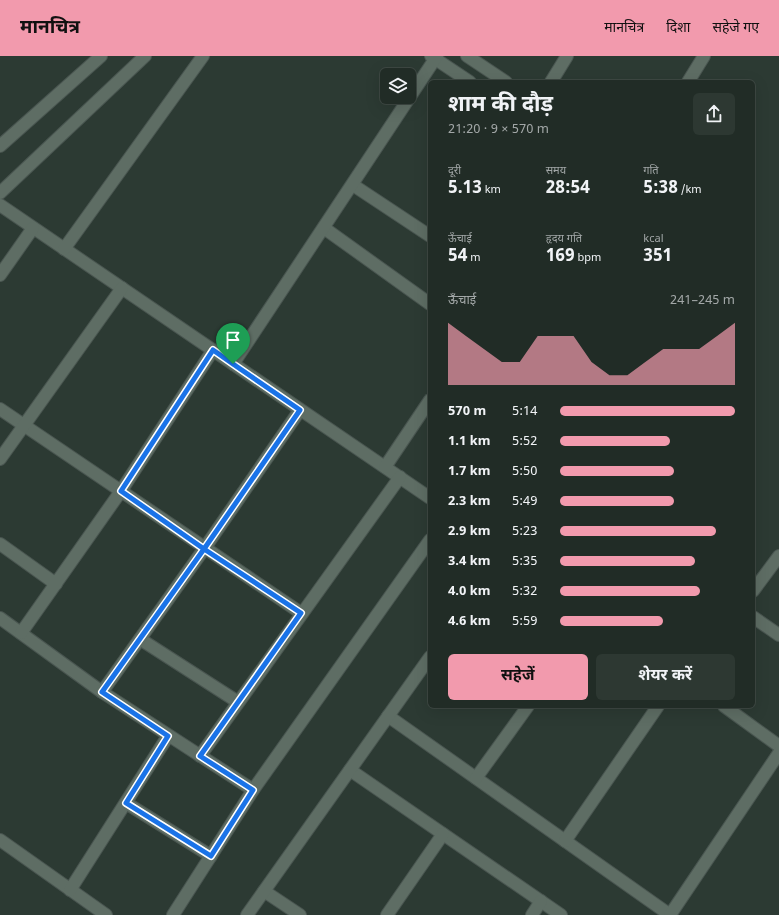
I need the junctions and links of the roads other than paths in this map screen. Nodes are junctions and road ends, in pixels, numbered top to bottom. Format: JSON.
{"nodes":[{"id":1,"x":101,"y":56,"type":"edge"},
{"id":2,"x":145,"y":56,"type":"edge"},
{"id":3,"x":203,"y":56,"type":"edge"},
{"id":4,"x":467,"y":56,"type":"edge"},
{"id":5,"x":568,"y":56,"type":"edge"},
{"id":6,"x":704,"y":56,"type":"edge"},
{"id":7,"x":435,"y":57,"type":"edge"},
{"id":8,"x":467,"y":80,"type":"edge"},
{"id":9,"x":503,"y":80,"type":"edge"},
{"id":10,"x":552,"y":80,"type":"edge"},
{"id":11,"x":689,"y":80,"type":"edge"},
{"id":12,"x":0,"y":146,"type":"edge"},
{"id":13,"x":353,"y":185,"type":"junction"},
{"id":14,"x":0,"y":193,"type":"edge"},
{"id":15,"x":0,"y":205,"type":"edge"},
{"id":16,"x":33,"y":228,"type":"junction"},
{"id":17,"x":324,"y":228,"type":"junction"},
{"id":18,"x":428,"y":235,"type":"edge"},
{"id":19,"x":64,"y":249,"type":"junction"},
{"id":20,"x":0,"y":275,"type":"edge"},
{"id":21,"x":122,"y":288,"type":"junction"},
{"id":22,"x":428,"y":303,"type":"edge"},
{"id":23,"x":213,"y":350,"type":"junction"},
{"id":24,"x":233,"y":364,"type":"junction"},
{"id":25,"x":428,"y":403,"type":"edge"},
{"id":26,"x":0,"y":409,"type":"edge"},
{"id":27,"x":300,"y":410,"type":"junction"},
{"id":28,"x":24,"y":425,"type":"junction"},
{"id":29,"x":0,"y":459,"type":"edge"},
{"id":30,"x":385,"y":467,"type":"junction"},
{"id":31,"x":400,"y":477,"type":"junction"},
{"id":32,"x":121,"y":491,"type":"junction"},
{"id":33,"x":428,"y":497,"type":"edge"},
{"id":34,"x":428,"y":543,"type":"edge"},
{"id":35,"x":0,"y":544,"type":"edge"},
{"id":36,"x":204,"y":549,"type":"junction"},
{"id":37,"x":779,"y":556,"type":"edge"},
{"id":38,"x":56,"y":584,"type":"junction"},
{"id":39,"x":755,"y":588,"type":"edge"},
{"id":40,"x":301,"y":613,"type":"junction"},
{"id":41,"x":0,"y":618,"type":"edge"},
{"id":42,"x":755,"y":618,"type":"edge"},
{"id":43,"x":21,"y":633,"type":"junction"},
{"id":44,"x":779,"y":635,"type":"edge"},
{"id":45,"x":140,"y":639,"type":"junction"},
{"id":46,"x":428,"y":660,"type":"edge"},
{"id":47,"x":102,"y":692,"type":"junction"},
{"id":48,"x":238,"y":702,"type":"junction"},
{"id":49,"x":527,"y":708,"type":"edge"},
{"id":50,"x":657,"y":708,"type":"edge"},
{"id":51,"x":727,"y":708,"type":"edge"},
{"id":52,"x":388,"y":716,"type":"junction"},
{"id":53,"x":168,"y":736,"type":"junction"},
{"id":54,"x":779,"y":746,"type":"edge"},
{"id":55,"x":779,"y":753,"type":"edge"},
{"id":56,"x":200,"y":756,"type":"junction"},
{"id":57,"x":350,"y":770,"type":"junction"},
{"id":58,"x":476,"y":778,"type":"junction"},
{"id":59,"x":253,"y":790,"type":"junction"},
{"id":60,"x":126,"y":803,"type":"junction"},
{"id":61,"x":443,"y":834,"type":"junction"},
{"id":62,"x":0,"y":840,"type":"edge"},
{"id":63,"x":565,"y":841,"type":"junction"},
{"id":64,"x":211,"y":856,"type":"junction"},
{"id":65,"x":70,"y":890,"type":"junction"},
{"id":66,"x":264,"y":890,"type":"junction"},
{"id":67,"x":541,"y":901,"type":"junction"},
{"id":68,"x":106,"y":915,"type":"edge"},
{"id":69,"x":173,"y":915,"type":"edge"},
{"id":70,"x":247,"y":915,"type":"edge"},
{"id":71,"x":300,"y":915,"type":"edge"},
{"id":72,"x":387,"y":915,"type":"edge"},
{"id":73,"x":532,"y":915,"type":"edge"},
{"id":74,"x":561,"y":915,"type":"edge"},
{"id":75,"x":670,"y":915,"type":"edge"}],
"edges":[{"from":1,"to":12,"type":"street"},
{"from":2,"to":14,"type":"street"},
{"from":3,"to":19,"type":"street"},
{"from":4,"to":9,"type":"street"},
{"from":5,"to":10,"type":"street"},
{"from":6,"to":11,"type":"street"},
{"from":7,"to":8,"type":"street"},
{"from":7,"to":13,"type":"street"},
{"from":13,"to":17,"type":"street"},
{"from":13,"to":18,"type":"street"},
{"from":15,"to":16,"type":"street"},
{"from":16,"to":19,"type":"street"},
{"from":16,"to":20,"type":"street"},
{"from":17,"to":22,"type":"street"},
{"from":17,"to":24,"type":"street"},
{"from":19,"to":21,"type":"street"},
{"from":21,"to":23,"type":"street"},
{"from":21,"to":28,"type":"street"},
{"from":23,"to":24,"type":"street"},
{"from":23,"to":32,"type":"street"},
{"from":24,"to":27,"type":"street"},
{"from":25,"to":30,"type":"street"},
{"from":26,"to":28,"type":"street"},
{"from":27,"to":30,"type":"street"},
{"from":27,"to":36,"type":"street"},
{"from":28,"to":29,"type":"street"},
{"from":28,"to":32,"type":"street"},
{"from":30,"to":31,"type":"street"},
{"from":31,"to":33,"type":"street"},
{"from":31,"to":40,"type":"street"},
{"from":32,"to":36,"type":"street"},
{"from":32,"to":38,"type":"street"},
{"from":34,"to":59,"type":"street"},
{"from":35,"to":38,"type":"street"},
{"from":36,"to":40,"type":"street"},
{"from":36,"to":45,"type":"street"},
{"from":37,"to":39,"type":"street"},
{"from":38,"to":43,"type":"street"},
{"from":40,"to":48,"type":"street"},
{"from":41,"to":43,"type":"street"},
{"from":42,"to":44,"type":"street"},
{"from":43,"to":47,"type":"street"},
{"from":45,"to":47,"type":"street"},
{"from":45,"to":48,"type":"street"},
{"from":46,"to":52,"type":"street"},
{"from":47,"to":53,"type":"street"},
{"from":48,"to":56,"type":"street"},
{"from":49,"to":58,"type":"street"},
{"from":50,"to":63,"type":"street"},
{"from":51,"to":54,"type":"street"},
{"from":52,"to":57,"type":"street"},
{"from":52,"to":58,"type":"street"},
{"from":53,"to":56,"type":"street"},
{"from":53,"to":60,"type":"street"},
{"from":55,"to":75,"type":"street"},
{"from":56,"to":59,"type":"street"},
{"from":57,"to":61,"type":"street"},
{"from":57,"to":66,"type":"street"},
{"from":58,"to":63,"type":"street"},
{"from":59,"to":64,"type":"street"},
{"from":60,"to":64,"type":"street"},
{"from":60,"to":65,"type":"street"},
{"from":61,"to":67,"type":"street"},
{"from":61,"to":72,"type":"street"},
{"from":62,"to":65,"type":"street"},
{"from":63,"to":75,"type":"street"},
{"from":64,"to":69,"type":"street"},
{"from":65,"to":68,"type":"street"},
{"from":66,"to":70,"type":"street"},
{"from":66,"to":71,"type":"street"},
{"from":67,"to":73,"type":"street"},
{"from":67,"to":74,"type":"street"}]}
